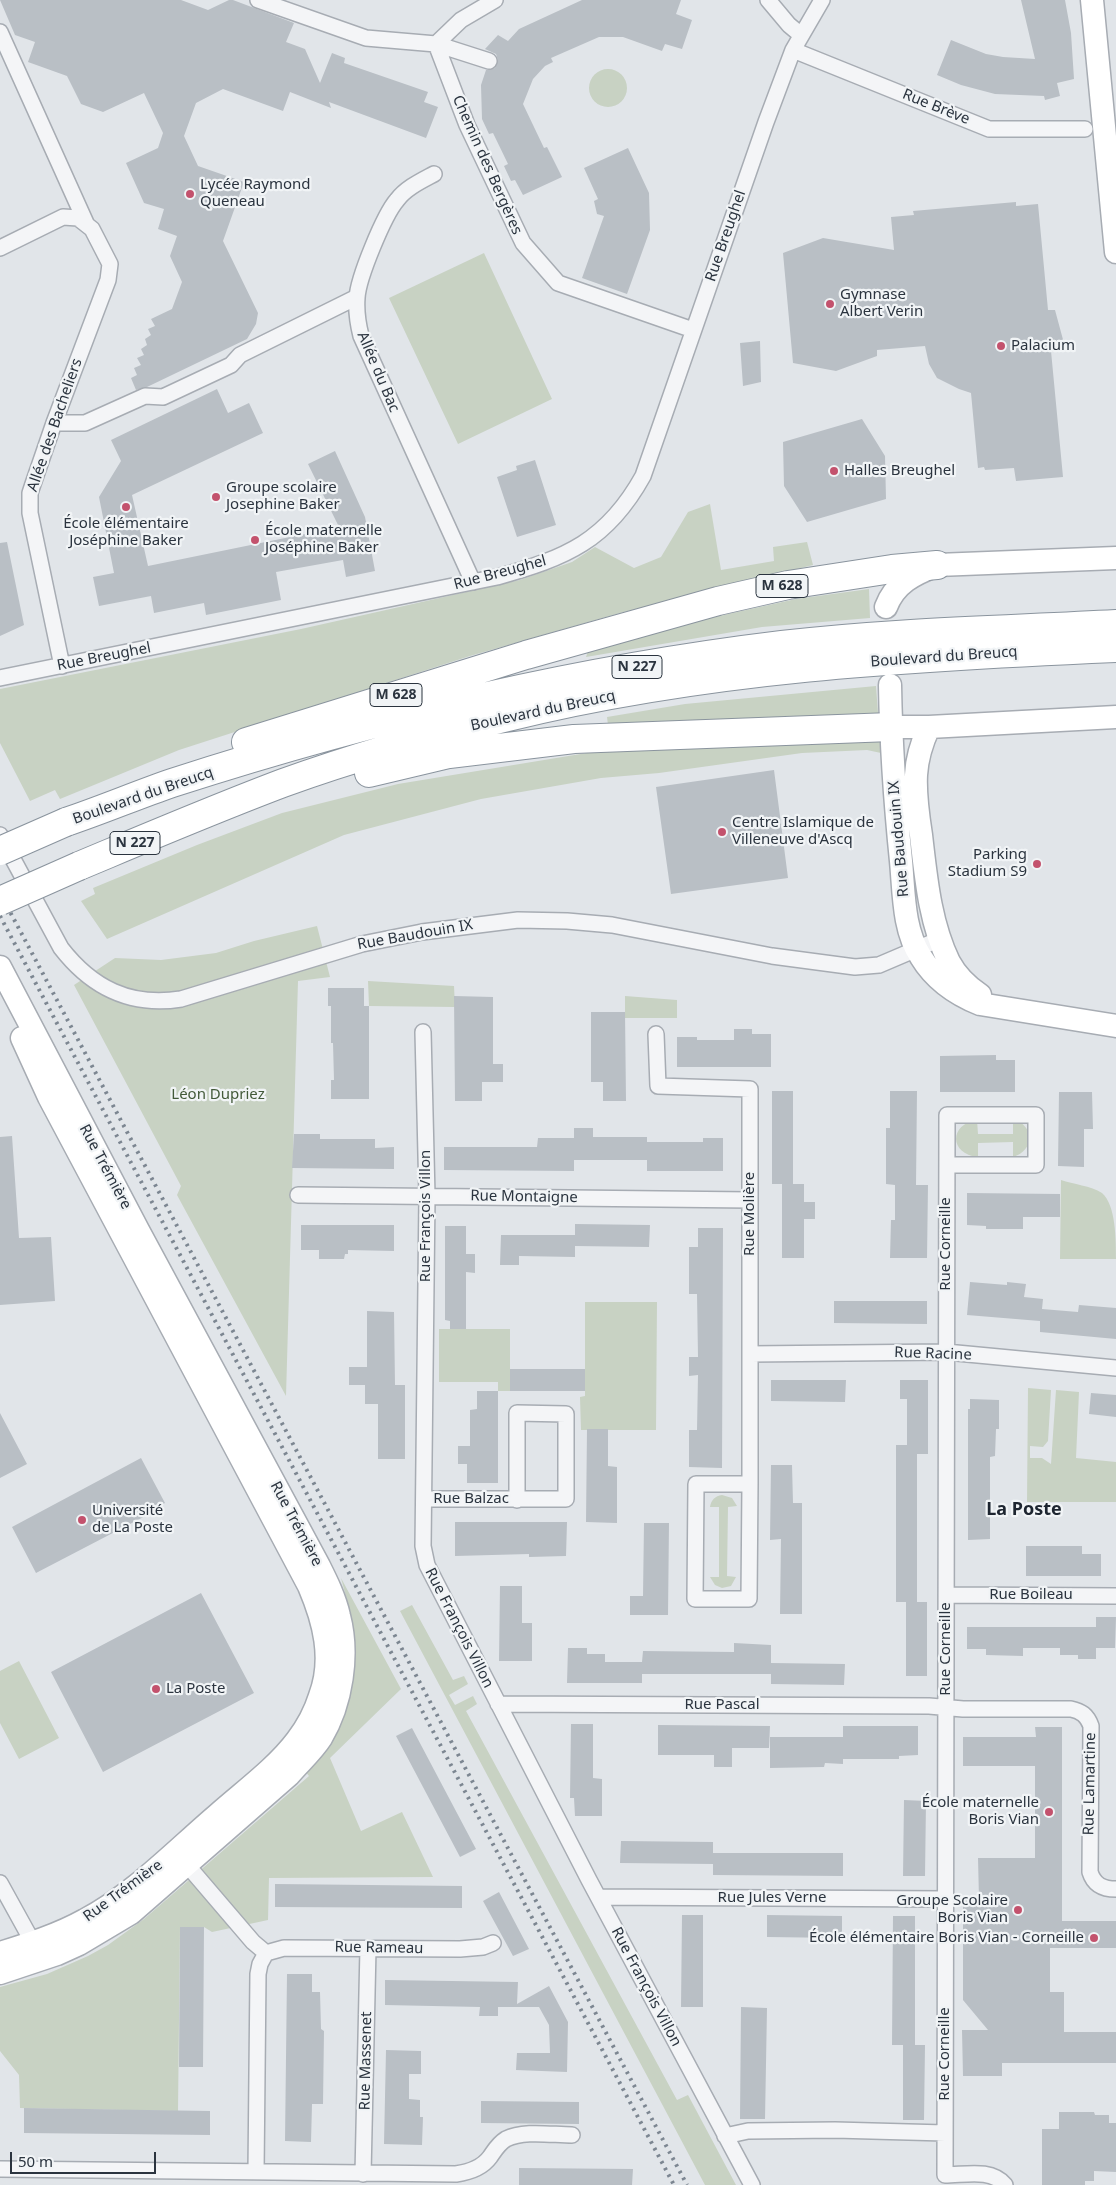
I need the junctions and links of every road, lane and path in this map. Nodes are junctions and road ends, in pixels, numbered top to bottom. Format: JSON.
{"nodes":[{"id":1,"x":258,"y":0,"type":"edge"},
{"id":2,"x":495,"y":0,"type":"edge"},
{"id":3,"x":768,"y":0,"type":"edge"},
{"id":4,"x":822,"y":0,"type":"edge"},
{"id":5,"x":1092,"y":0,"type":"edge"},
{"id":6,"x":0,"y":32,"type":"edge"},
{"id":7,"x":801,"y":34,"type":"junction"},
{"id":8,"x":436,"y":44,"type":"junction"},
{"id":9,"x":793,"y":50,"type":"junction"},
{"id":10,"x":490,"y":61,"type":"dead end"},
{"id":11,"x":1085,"y":130,"type":"dead end"},
{"id":12,"x":434,"y":174,"type":"dead end"},
{"id":13,"x":86,"y":223,"type":"junction"},
{"id":14,"x":0,"y":248,"type":"edge"},
{"id":15,"x":1116,"y":252,"type":"edge"},
{"id":16,"x":357,"y":296,"type":"junction"},
{"id":17,"x":693,"y":330,"type":"junction"},
{"id":18,"x":54,"y":422,"type":"junction"},
{"id":19,"x":1116,"y":550,"type":"edge"},
{"id":20,"x":1092,"y":558,"type":"junction"},
{"id":21,"x":1116,"y":558,"type":"edge"},
{"id":22,"x":937,"y":564,"type":"junction"},
{"id":23,"x":473,"y":582,"type":"junction"},
{"id":24,"x":886,"y":607,"type":"dead end"},
{"id":25,"x":1116,"y":624,"type":"edge"},
{"id":26,"x":1116,"y":648,"type":"edge"},
{"id":27,"x":62,"y":666,"type":"junction"},
{"id":28,"x":0,"y":678,"type":"edge"},
{"id":29,"x":890,"y":685,"type":"dead end"},
{"id":30,"x":1116,"y":717,"type":"edge"},
{"id":31,"x":929,"y":727,"type":"junction"},
{"id":32,"x":891,"y":728,"type":"junction"},
{"id":33,"x":171,"y":784,"type":"junction"},
{"id":34,"x":191,"y":820,"type":"junction"},
{"id":35,"x":0,"y":835,"type":"edge"},
{"id":36,"x":0,"y":851,"type":"edge"},
{"id":37,"x":0,"y":901,"type":"edge"},
{"id":38,"x":940,"y":939,"type":"junction"},
{"id":39,"x":916,"y":948,"type":"junction"},
{"id":40,"x":0,"y":967,"type":"edge"},
{"id":41,"x":0,"y":987,"type":"edge"},
{"id":42,"x":1036,"y":1012,"type":"junction"},
{"id":43,"x":1116,"y":1026,"type":"edge"},
{"id":44,"x":423,"y":1032,"type":"dead end"},
{"id":45,"x":656,"y":1034,"type":"dead end"},
{"id":46,"x":947,"y":1165,"type":"junction"},
{"id":47,"x":298,"y":1195,"type":"dead end"},
{"id":48,"x":427,"y":1196,"type":"junction"},
{"id":49,"x":750,"y":1200,"type":"junction"},
{"id":50,"x":946,"y":1352,"type":"junction"},
{"id":51,"x":750,"y":1354,"type":"junction"},
{"id":52,"x":1116,"y":1368,"type":"edge"},
{"id":53,"x":750,"y":1484,"type":"junction"},
{"id":54,"x":424,"y":1499,"type":"junction"},
{"id":55,"x":517,"y":1500,"type":"junction"},
{"id":56,"x":946,"y":1595,"type":"junction"},
{"id":57,"x":1116,"y":1596,"type":"edge"},
{"id":58,"x":498,"y":1704,"type":"junction"},
{"id":59,"x":946,"y":1708,"type":"junction"},
{"id":60,"x":181,"y":1858,"type":"junction"},
{"id":61,"x":0,"y":1883,"type":"edge"},
{"id":62,"x":1116,"y":1889,"type":"edge"},
{"id":63,"x":598,"y":1897,"type":"junction"},
{"id":64,"x":945,"y":1899,"type":"junction"},
{"id":65,"x":493,"y":1943,"type":"dead end"},
{"id":66,"x":368,"y":1948,"type":"junction"},
{"id":67,"x":38,"y":1951,"type":"junction"},
{"id":68,"x":0,"y":1952,"type":"edge"},
{"id":69,"x":266,"y":1953,"type":"junction"},
{"id":70,"x":0,"y":1973,"type":"edge"},
{"id":71,"x":572,"y":2134,"type":"dead end"},
{"id":72,"x":945,"y":2134,"type":"junction"},
{"id":73,"x":725,"y":2136,"type":"junction"},
{"id":74,"x":0,"y":2169,"type":"edge"},
{"id":75,"x":256,"y":2172,"type":"junction"},
{"id":76,"x":363,"y":2174,"type":"junction"},
{"id":77,"x":98,"y":2178,"type":"edge"},
{"id":78,"x":749,"y":2181,"type":"edge"},
{"id":79,"x":1005,"y":2185,"type":"edge"}],
"edges":[{"from":1,"to":8,"type":"street"},
{"from":2,"to":8,"type":"street"},
{"from":3,"to":7,"type":"street"},
{"from":4,"to":7,"type":"street","name":"Rue Breughel"},
{"from":5,"to":15,"type":"main road"},
{"from":6,"to":13,"type":"street","name":"Allée des Bacheliers"},
{"from":7,"to":9,"type":"street","name":"Rue Breughel"},
{"from":8,"to":10,"type":"street"},
{"from":8,"to":17,"type":"street","name":"Chemin des Bergères"},
{"from":9,"to":11,"type":"street","name":"Rue Brève"},
{"from":9,"to":17,"type":"street","name":"Rue Breughel"},
{"from":12,"to":16,"type":"street","name":"Allée du Bac"},
{"from":13,"to":14,"type":"street"},
{"from":13,"to":18,"type":"street","name":"Allée des Bacheliers"},
{"from":16,"to":18,"type":"street"},
{"from":16,"to":23,"type":"street","name":"Allée du Bac"},
{"from":17,"to":23,"type":"street","name":"Rue Breughel"},
{"from":18,"to":27,"type":"street","name":"Allée des Bacheliers"},
{"from":19,"to":20,"type":"main road"},
{"from":20,"to":21,"type":"main road","number":"M 628"},
{"from":20,"to":22,"type":"main road","number":"M 628"},
{"from":22,"to":24,"type":"main road"},
{"from":22,"to":33,"type":"highway","number":"M 628"},
{"from":23,"to":27,"type":"street","name":"Rue Breughel"},
{"from":25,"to":33,"type":"highway","name":"Boulevard du Breucq","number":"N 227"},
{"from":26,"to":34,"type":"highway","name":"Boulevard du Breucq","number":"N 227"},
{"from":27,"to":28,"type":"street","name":"Rue Breughel"},
{"from":29,"to":32,"type":"main road","name":"Boulevard du Breucq"},
{"from":30,"to":31,"type":"main road"},
{"from":31,"to":32,"type":"main road"},
{"from":31,"to":38,"type":"main road","name":"Rue Baudouin IX"},
{"from":32,"to":34,"type":"highway"},
{"from":32,"to":39,"type":"main road","name":"Rue Baudouin IX"},
{"from":33,"to":36,"type":"highway","name":"Boulevard du Breucq","number":"N 227","bridge":true},
{"from":34,"to":37,"type":"highway","name":"Boulevard du Breucq","number":"N 227","bridge":true},
{"from":35,"to":39,"type":"street","name":"Rue Baudouin IX"},
{"from":38,"to":39,"type":"street","name":"Rue Baudouin IX"},
{"from":38,"to":42,"type":"main road","name":"Rue Baudouin IX"},
{"from":39,"to":42,"type":"main road","name":"Rue Baudouin IX"},
{"from":40,"to":60,"type":"main road","name":"Rue Trémière"},
{"from":41,"to":60,"type":"main road","name":"Rue Trémière"},
{"from":42,"to":43,"type":"main road","name":"Rue Baudouin IX"},
{"from":44,"to":48,"type":"street","name":"Rue François Villon"},
{"from":45,"to":49,"type":"street","name":"Rue Molière"},
{"from":46,"to":46,"type":"street","name":"Rue Corneille"},
{"from":46,"to":50,"type":"street","name":"Rue Corneille"},
{"from":47,"to":48,"type":"street","name":"Rue Montaigne"},
{"from":48,"to":49,"type":"street","name":"Rue Montaigne"},
{"from":48,"to":54,"type":"street","name":"Rue François Villon"},
{"from":49,"to":51,"type":"street","name":"Rue Molière"},
{"from":50,"to":51,"type":"street","name":"Rue Racine"},
{"from":50,"to":52,"type":"street","name":"Rue Racine"},
{"from":50,"to":56,"type":"street","name":"Rue Corneille"},
{"from":51,"to":53,"type":"street","name":"Rue Molière"},
{"from":53,"to":53,"type":"street","name":"Rue Molière"},
{"from":54,"to":55,"type":"street","name":"Rue Balzac"},
{"from":54,"to":58,"type":"street","name":"Rue François Villon"},
{"from":55,"to":55,"type":"street","name":"Rue Balzac"},
{"from":56,"to":57,"type":"street","name":"Rue Boileau"},
{"from":56,"to":59,"type":"street","name":"Rue Corneille"},
{"from":58,"to":59,"type":"street","name":"Rue Pascal"},
{"from":58,"to":63,"type":"street","name":"Rue François Villon"},
{"from":59,"to":62,"type":"street","name":"Rue Lamartine"},
{"from":59,"to":64,"type":"street","name":"Rue Corneille"},
{"from":60,"to":67,"type":"main road","name":"Rue Trémière"},
{"from":60,"to":69,"type":"street"},
{"from":61,"to":67,"type":"street"},
{"from":63,"to":64,"type":"street","name":"Rue Jules Verne"},
{"from":63,"to":73,"type":"street","name":"Rue François Villon"},
{"from":64,"to":72,"type":"street","name":"Rue Corneille"},
{"from":65,"to":66,"type":"street","name":"Rue Rameau"},
{"from":66,"to":69,"type":"street","name":"Rue Rameau"},
{"from":66,"to":76,"type":"street","name":"Rue Massenet"},
{"from":67,"to":68,"type":"main road","name":"Rue Trémière"},
{"from":67,"to":70,"type":"main road","name":"Rue Trémière"},
{"from":69,"to":75,"type":"street"},
{"from":71,"to":76,"type":"street"},
{"from":72,"to":73,"type":"street"},
{"from":72,"to":79,"type":"street","name":"Rue Corneille"},
{"from":73,"to":78,"type":"street"},
{"from":74,"to":77,"type":"street"},
{"from":75,"to":76,"type":"street"},
{"from":75,"to":77,"type":"street"}]}
